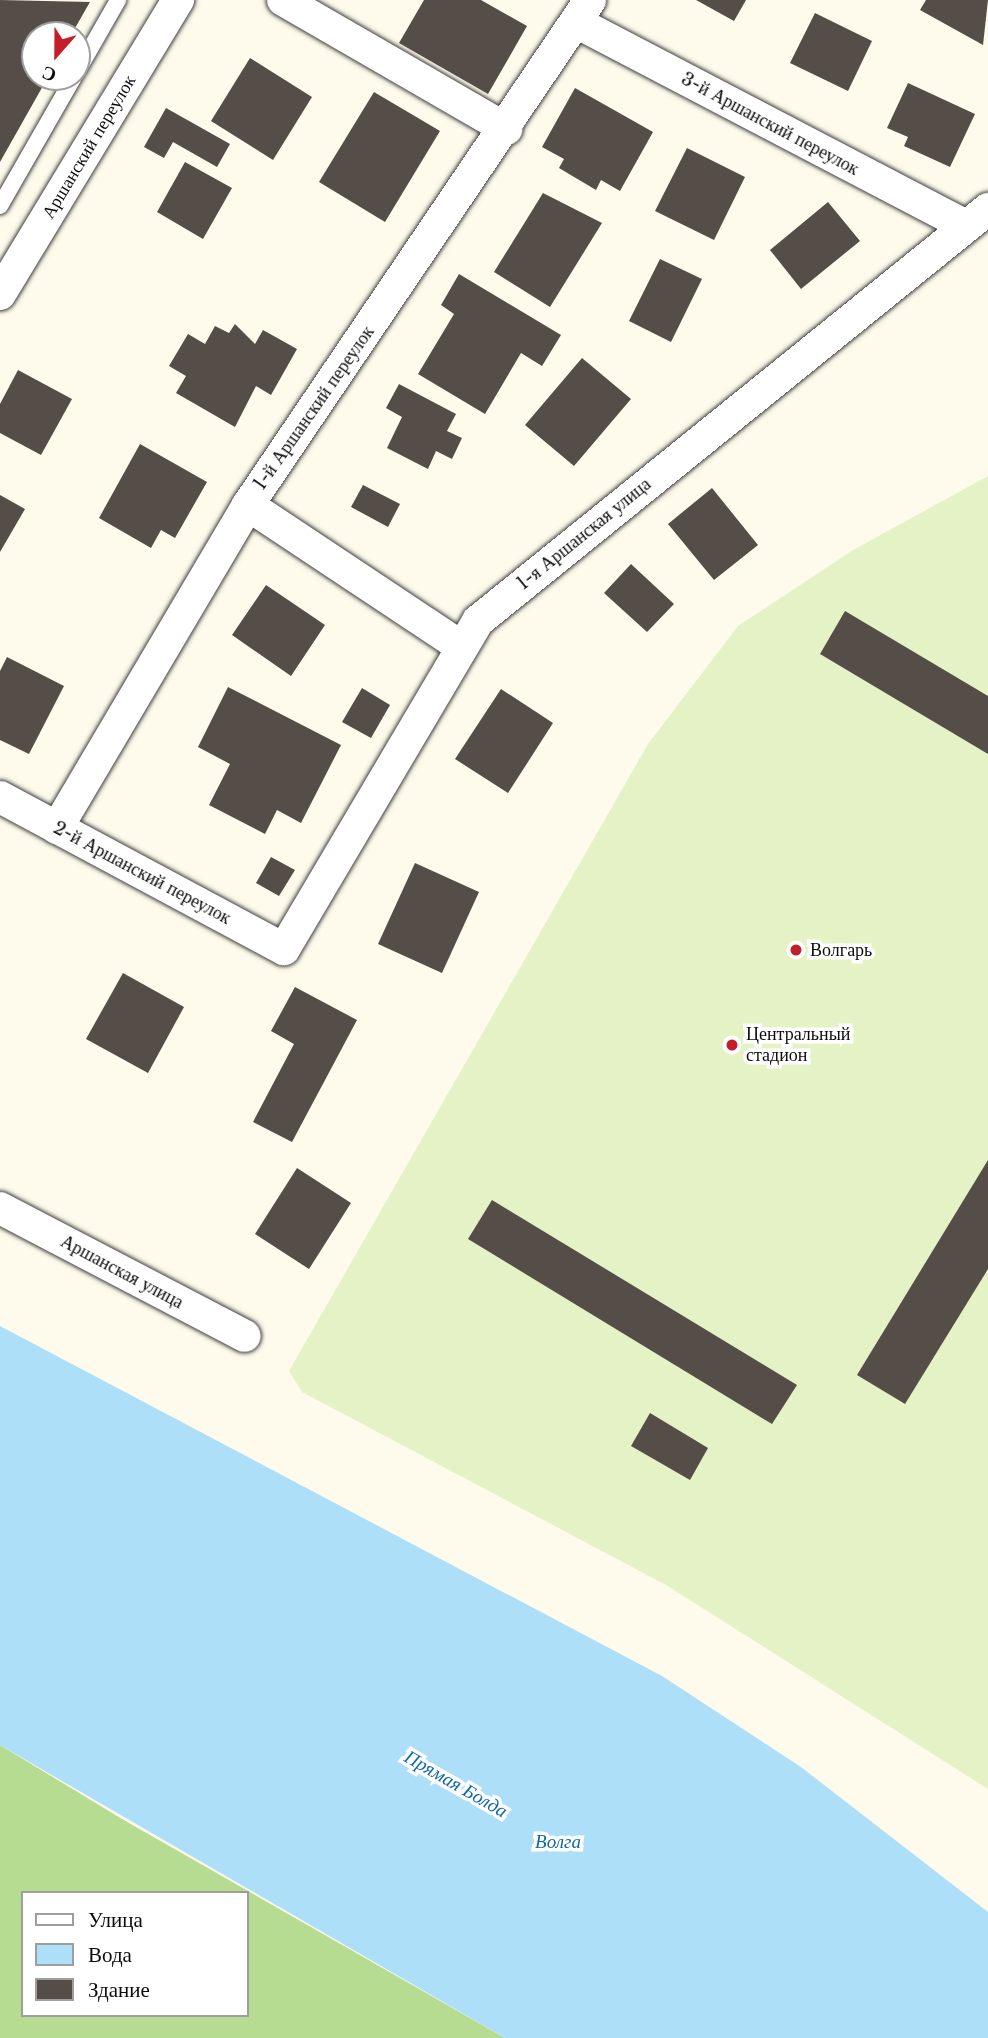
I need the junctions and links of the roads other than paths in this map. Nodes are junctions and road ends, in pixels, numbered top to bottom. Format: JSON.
{"nodes":[{"id":1,"x":118,"y":0,"type":"edge"},
{"id":2,"x":178,"y":0,"type":"edge"},
{"id":3,"x":283,"y":0,"type":"edge"},
{"id":4,"x":583,"y":11,"type":"edge"},
{"id":5,"x":91,"y":47,"type":"edge"},
{"id":6,"x":66,"y":91,"type":"edge"},
{"id":7,"x":506,"y":129,"type":"junction"},
{"id":8,"x":0,"y":206,"type":"edge"},
{"id":9,"x":976,"y":217,"type":"edge"},
{"id":10,"x":0,"y":294,"type":"edge"},
{"id":11,"x":248,"y":505,"type":"junction"},
{"id":12,"x":460,"y":646,"type":"junction"},
{"id":13,"x":0,"y":797,"type":"edge"},
{"id":14,"x":57,"y":828,"type":"junction"},
{"id":15,"x":284,"y":949,"type":"joint"},
{"id":16,"x":0,"y":1208,"type":"edge"},
{"id":17,"x":245,"y":1336,"type":"dead end"}],
"edges":[{"from":1,"to":5,"type":"lane"},
{"from":2,"to":10,"type":"street","name":"Аршанский переулок"},
{"from":3,"to":7,"type":"street"},
{"from":4,"to":7,"type":"street","name":"1-й Аршанский переулок"},
{"from":4,"to":9,"type":"street","name":"3-й Аршанский переулок"},
{"from":6,"to":8,"type":"lane"},
{"from":7,"to":11,"type":"street","name":"1-й Аршанский переулок"},
{"from":9,"to":12,"type":"street","name":"1-я Аршанская улица"},
{"from":11,"to":12,"type":"street"},
{"from":11,"to":14,"type":"street","name":"1-й Аршанский переулок"},
{"from":12,"to":15,"type":"street","name":"1-я Аршанская улица"},
{"from":13,"to":14,"type":"street","name":"2-й Аршанский переулок"},
{"from":14,"to":15,"type":"street","name":"2-й Аршанский переулок"},
{"from":16,"to":17,"type":"street","name":"Аршанская улица"}]}
